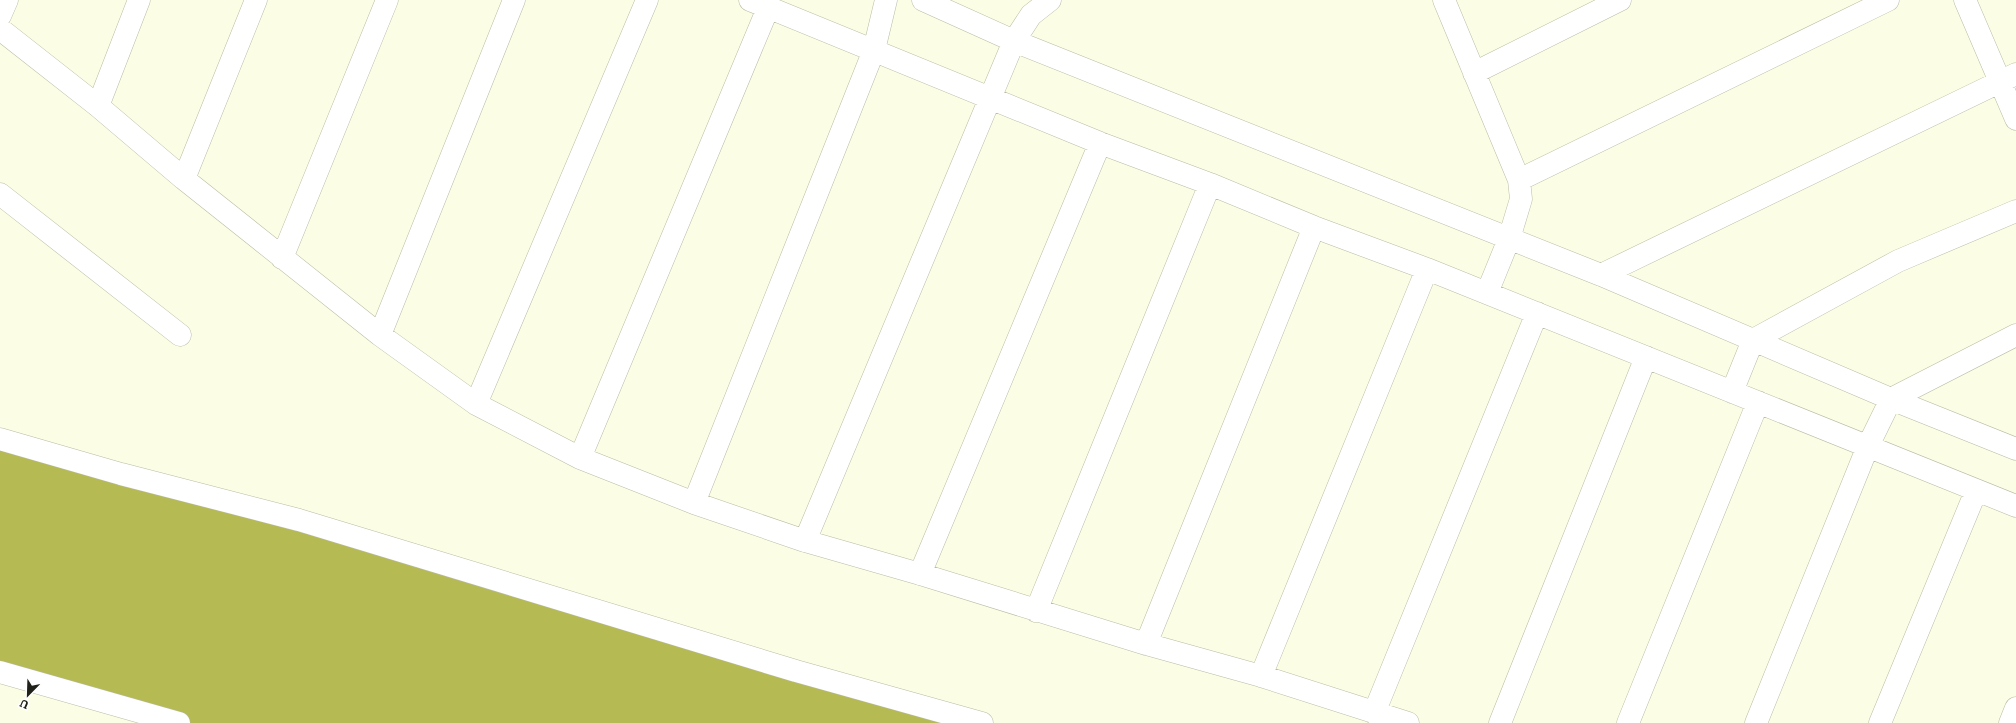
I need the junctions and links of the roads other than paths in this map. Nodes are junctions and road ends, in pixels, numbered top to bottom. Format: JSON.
{"nodes":[{"id":1,"x":7,"y":0,"type":"edge"},
{"id":2,"x":139,"y":0,"type":"edge"},
{"id":3,"x":256,"y":0,"type":"edge"},
{"id":4,"x":387,"y":0,"type":"edge"},
{"id":5,"x":514,"y":0,"type":"edge"},
{"id":6,"x":647,"y":0,"type":"edge"},
{"id":7,"x":886,"y":0,"type":"edge"},
{"id":8,"x":923,"y":0,"type":"edge"},
{"id":9,"x":1050,"y":0,"type":"edge"},
{"id":10,"x":1444,"y":0,"type":"edge"},
{"id":11,"x":1620,"y":0,"type":"edge"},
{"id":12,"x":1888,"y":0,"type":"edge"},
{"id":13,"x":1966,"y":0,"type":"edge"},
{"id":14,"x":759,"y":4,"type":"edge"},
{"id":15,"x":0,"y":16,"type":"edge"},
{"id":16,"x":0,"y":29,"type":"edge"},
{"id":17,"x":1014,"y":41,"type":"junction"},
{"id":18,"x":874,"y":50,"type":"junction"},
{"id":19,"x":1474,"y":73,"type":"junction"},
{"id":20,"x":2008,"y":78,"type":"edge"},
{"id":21,"x":989,"y":96,"type":"junction"},
{"id":22,"x":98,"y":106,"type":"junction"},
{"id":23,"x":2016,"y":119,"type":"edge"},
{"id":24,"x":1100,"y":143,"type":"junction"},
{"id":25,"x":184,"y":179,"type":"junction"},
{"id":26,"x":1518,"y":180,"type":"junction"},
{"id":27,"x":1210,"y":184,"type":"junction"},
{"id":28,"x":0,"y":194,"type":"edge"},
{"id":29,"x":2016,"y":212,"type":"edge"},
{"id":30,"x":1314,"y":227,"type":"junction"},
{"id":31,"x":1509,"y":240,"type":"junction"},
{"id":32,"x":282,"y":258,"type":"junction"},
{"id":33,"x":1427,"y":269,"type":"junction"},
{"id":34,"x":1601,"y":275,"type":"junction"},
{"id":35,"x":1487,"y":293,"type":"junction"},
{"id":36,"x":1537,"y":313,"type":"junction"},
{"id":37,"x":180,"y":335,"type":"dead end"},
{"id":38,"x":380,"y":335,"type":"junction"},
{"id":39,"x":2016,"y":335,"type":"edge"},
{"id":40,"x":1753,"y":340,"type":"junction"},
{"id":41,"x":1646,"y":357,"type":"junction"},
{"id":42,"x":1732,"y":392,"type":"junction"},
{"id":43,"x":1891,"y":399,"type":"junction"},
{"id":44,"x":1758,"y":402,"type":"junction"},
{"id":45,"x":476,"y":404,"type":"junction"},
{"id":46,"x":0,"y":439,"type":"edge"},
{"id":47,"x":1868,"y":446,"type":"junction"},
{"id":48,"x":2016,"y":449,"type":"edge"},
{"id":49,"x":580,"y":458,"type":"junction"},
{"id":50,"x":1976,"y":491,"type":"junction"},
{"id":51,"x":694,"y":504,"type":"junction"},
{"id":52,"x":2016,"y":506,"type":"edge"},
{"id":53,"x":805,"y":541,"type":"junction"},
{"id":54,"x":920,"y":574,"type":"junction"},
{"id":55,"x":1036,"y":610,"type":"junction"},
{"id":56,"x":1146,"y":644,"type":"junction"},
{"id":57,"x":0,"y":672,"type":"edge"},
{"id":58,"x":1261,"y":676,"type":"junction"},
{"id":59,"x":2016,"y":708,"type":"edge"},
{"id":60,"x":1374,"y":713,"type":"junction"},
{"id":61,"x":179,"y":723,"type":"edge"},
{"id":62,"x":982,"y":723,"type":"edge"},
{"id":63,"x":1408,"y":723,"type":"edge"},
{"id":64,"x":1500,"y":723,"type":"edge"},
{"id":65,"x":1628,"y":723,"type":"edge"},
{"id":66,"x":1756,"y":723,"type":"edge"},
{"id":67,"x":1880,"y":723,"type":"edge"},
{"id":68,"x":2010,"y":723,"type":"edge"}],
"edges":[{"from":1,"to":15,"type":"street"},
{"from":2,"to":22,"type":"street"},
{"from":3,"to":25,"type":"street"},
{"from":4,"to":32,"type":"street"},
{"from":5,"to":38,"type":"street"},
{"from":6,"to":45,"type":"street"},
{"from":7,"to":18,"type":"street"},
{"from":8,"to":17,"type":"street"},
{"from":9,"to":17,"type":"street"},
{"from":10,"to":19,"type":"street"},
{"from":11,"to":19,"type":"street"},
{"from":12,"to":26,"type":"street"},
{"from":13,"to":20,"type":"street"},
{"from":14,"to":18,"type":"street"},
{"from":14,"to":49,"type":"street"},
{"from":16,"to":22,"type":"street"},
{"from":17,"to":21,"type":"street"},
{"from":17,"to":31,"type":"street"},
{"from":18,"to":21,"type":"street"},
{"from":18,"to":51,"type":"street"},
{"from":19,"to":26,"type":"street"},
{"from":20,"to":23,"type":"street"},
{"from":20,"to":34,"type":"street"},
{"from":21,"to":24,"type":"street"},
{"from":21,"to":53,"type":"street"},
{"from":22,"to":25,"type":"street"},
{"from":24,"to":27,"type":"street"},
{"from":24,"to":54,"type":"street"},
{"from":25,"to":32,"type":"street"},
{"from":26,"to":31,"type":"street"},
{"from":27,"to":30,"type":"street"},
{"from":27,"to":55,"type":"street"},
{"from":28,"to":37,"type":"street"},
{"from":29,"to":40,"type":"street"},
{"from":30,"to":33,"type":"street"},
{"from":30,"to":56,"type":"street"},
{"from":31,"to":34,"type":"street"},
{"from":31,"to":35,"type":"street"},
{"from":32,"to":38,"type":"street"},
{"from":33,"to":35,"type":"street"},
{"from":33,"to":58,"type":"street"},
{"from":34,"to":40,"type":"street"},
{"from":35,"to":36,"type":"street"},
{"from":36,"to":41,"type":"street"},
{"from":36,"to":60,"type":"street"},
{"from":38,"to":45,"type":"street"},
{"from":39,"to":43,"type":"street"},
{"from":40,"to":42,"type":"street"},
{"from":40,"to":43,"type":"street"},
{"from":41,"to":42,"type":"street"},
{"from":41,"to":64,"type":"street"},
{"from":42,"to":44,"type":"street"},
{"from":43,"to":47,"type":"street"},
{"from":43,"to":48,"type":"street"},
{"from":44,"to":47,"type":"street"},
{"from":44,"to":65,"type":"street"},
{"from":45,"to":49,"type":"street"},
{"from":46,"to":62,"type":"street"},
{"from":47,"to":50,"type":"street"},
{"from":47,"to":66,"type":"street"},
{"from":49,"to":51,"type":"street"},
{"from":50,"to":52,"type":"street"},
{"from":50,"to":67,"type":"street"},
{"from":51,"to":53,"type":"street"},
{"from":53,"to":54,"type":"street"},
{"from":54,"to":55,"type":"street"},
{"from":55,"to":56,"type":"street"},
{"from":56,"to":58,"type":"street"},
{"from":57,"to":61,"type":"street"},
{"from":58,"to":60,"type":"street"},
{"from":59,"to":68,"type":"street"},
{"from":60,"to":63,"type":"street"}]}
